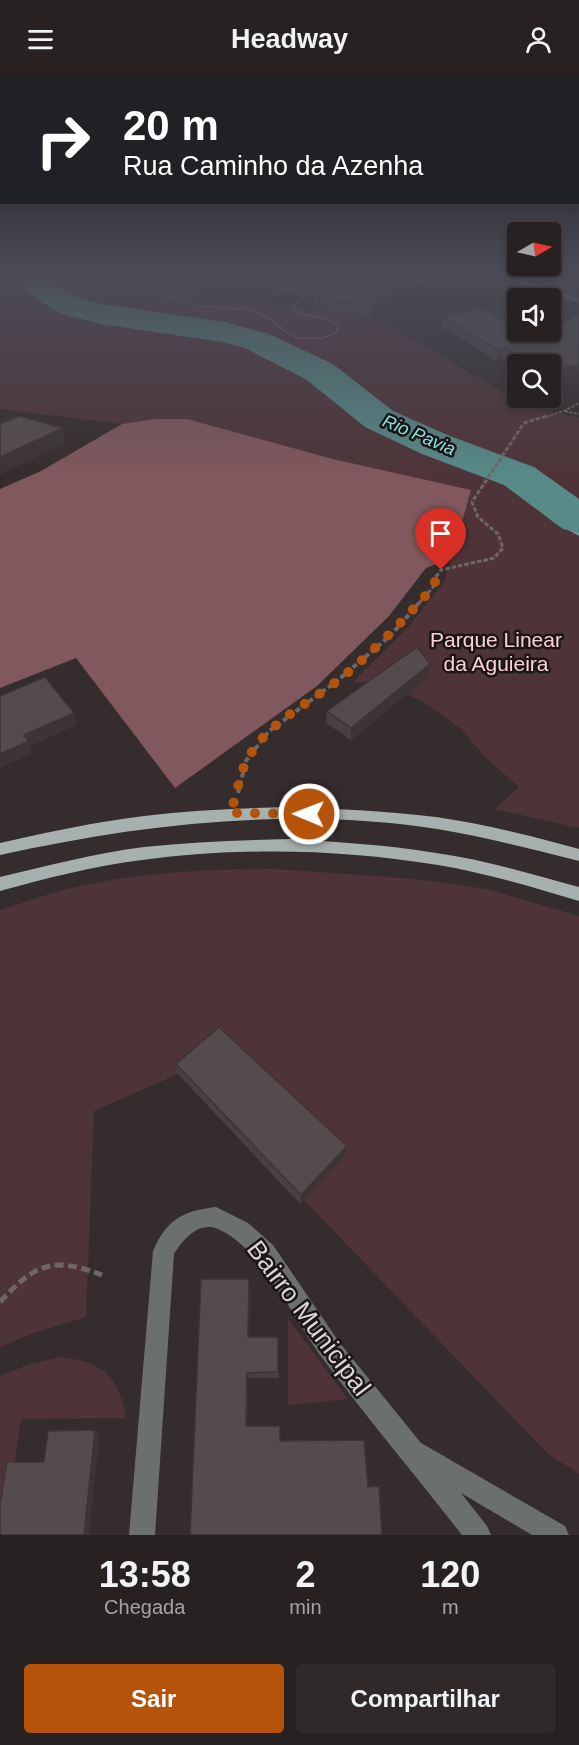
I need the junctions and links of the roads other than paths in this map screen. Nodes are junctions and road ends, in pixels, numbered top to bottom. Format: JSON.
{"nodes":[{"id":1,"x":0,"y":849,"type":"edge"},
{"id":2,"x":579,"y":855,"type":"edge"},
{"id":3,"x":0,"y":884,"type":"edge"},
{"id":4,"x":579,"y":894,"type":"edge"},
{"id":5,"x":410,"y":1449,"type":"junction"},
{"id":6,"x":141,"y":1535,"type":"edge"},
{"id":7,"x":478,"y":1535,"type":"edge"},
{"id":8,"x":556,"y":1535,"type":"edge"}],
"edges":[{"from":1,"to":2,"type":"main road"},
{"from":3,"to":4,"type":"main road"},
{"from":5,"to":6,"type":"street","name":"Bairro Municipal"},
{"from":5,"to":7,"type":"street","name":"Bairro Municipal"},
{"from":5,"to":8,"type":"street"}]}
